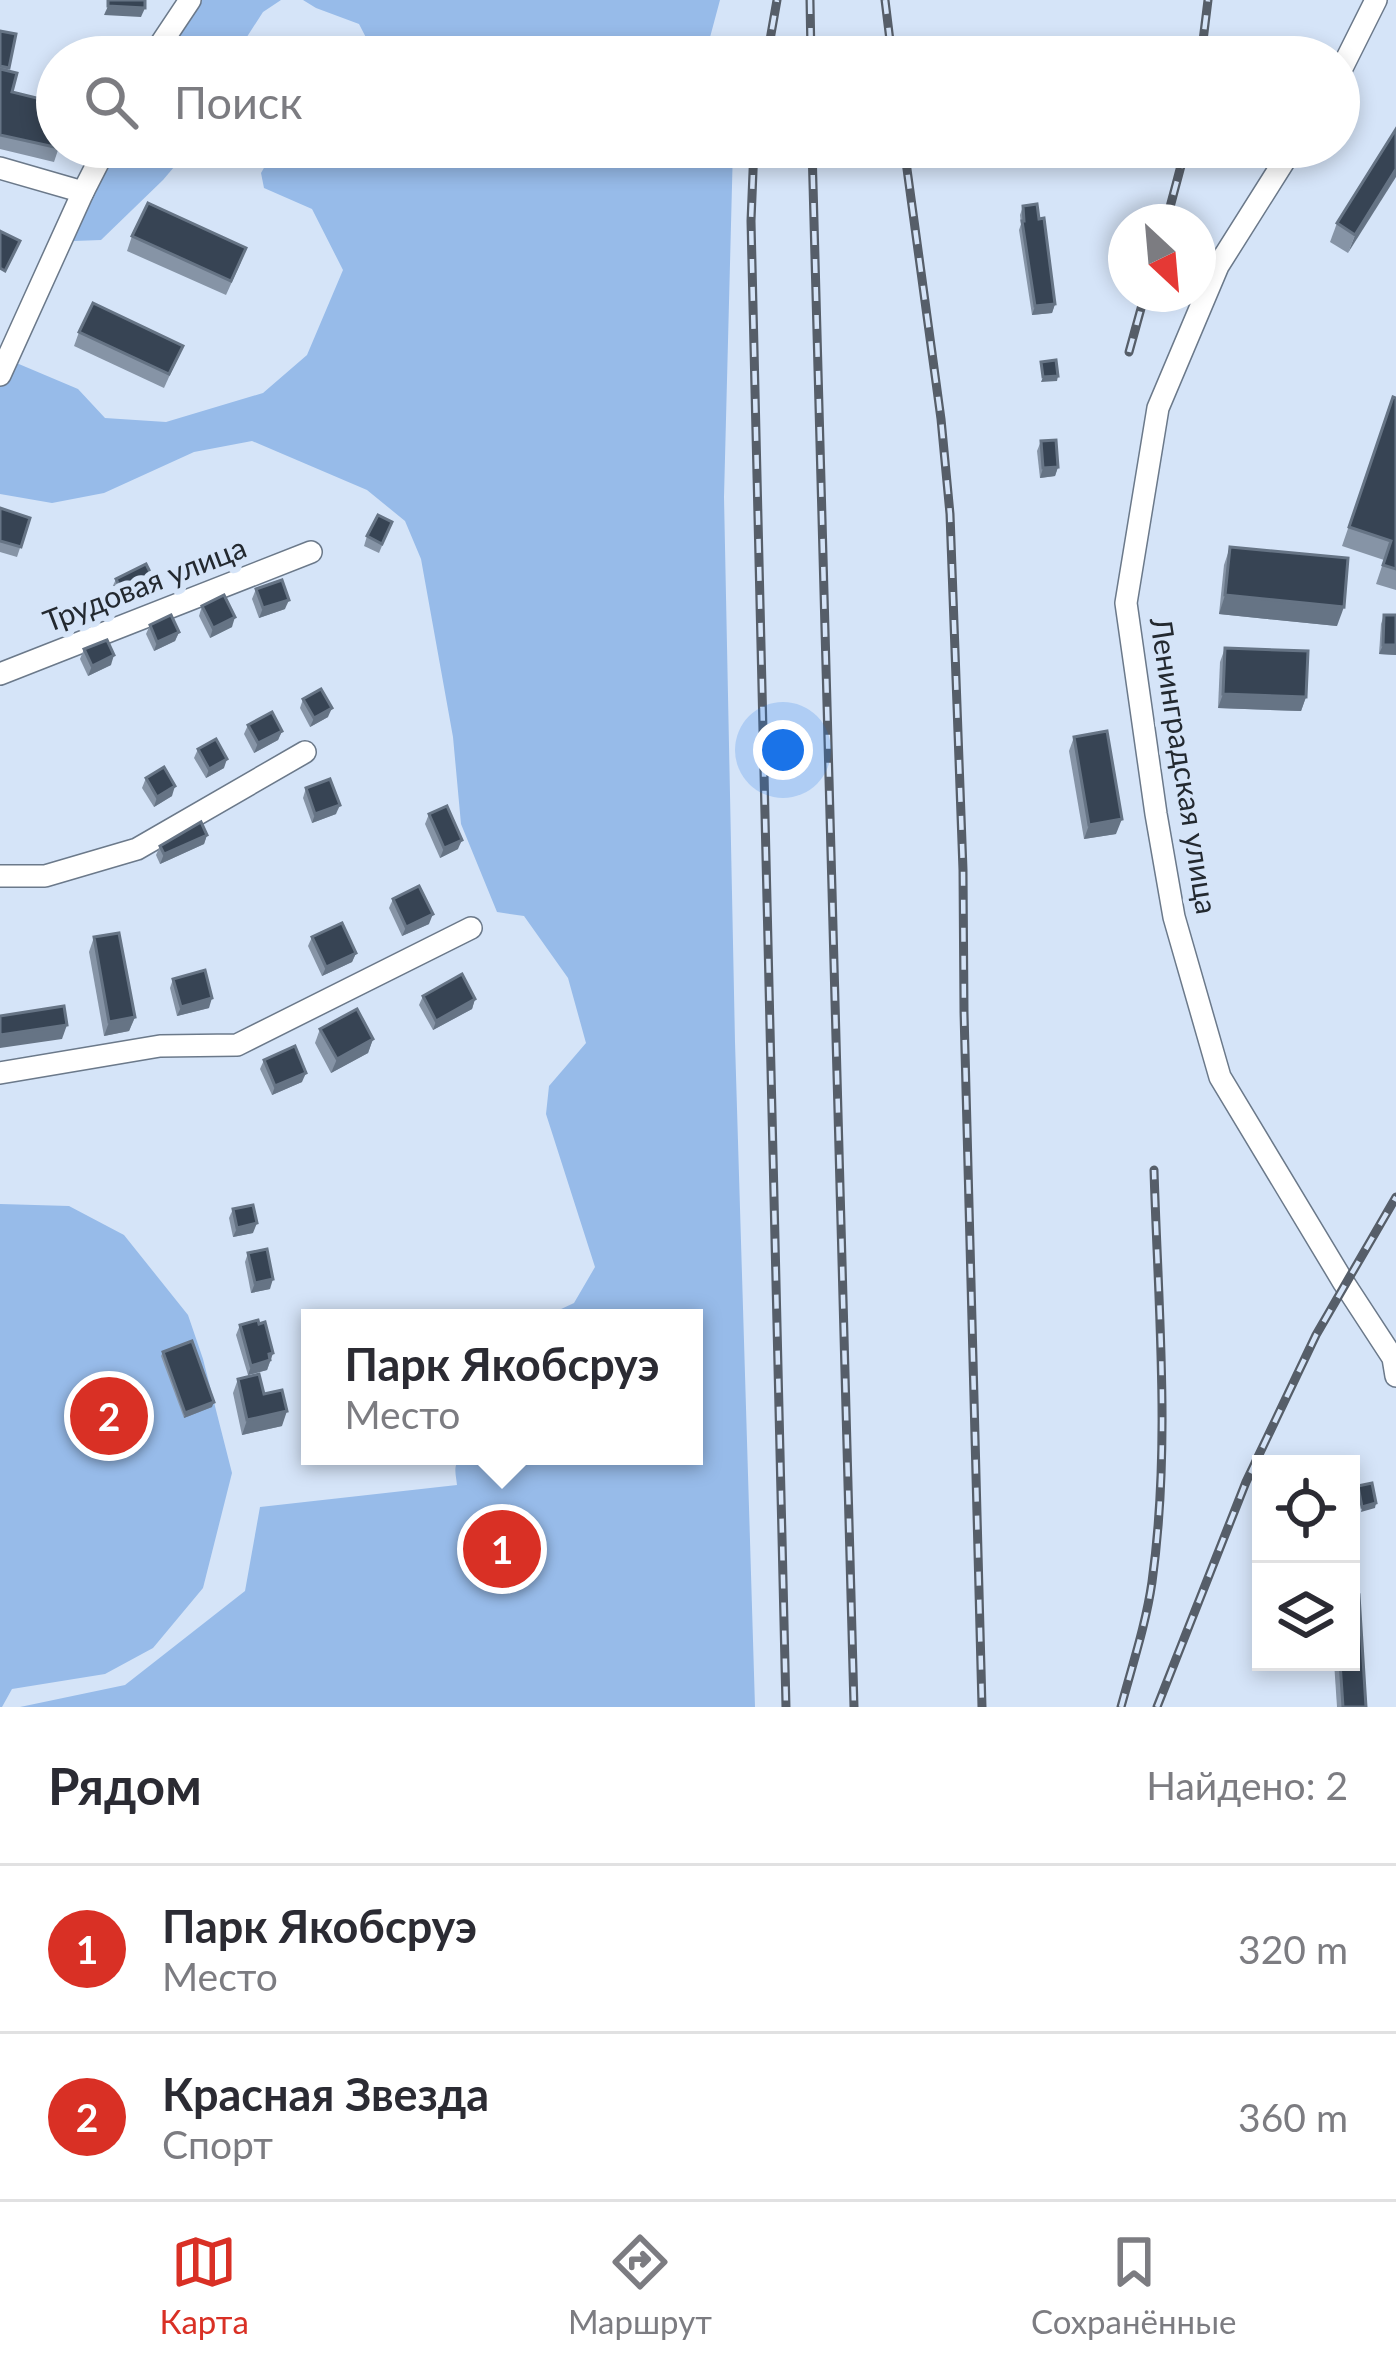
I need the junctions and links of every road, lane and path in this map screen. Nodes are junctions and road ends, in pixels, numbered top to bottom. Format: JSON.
{"nodes":[{"id":1,"x":190,"y":0,"type":"edge"},
{"id":2,"x":1376,"y":0,"type":"edge"},
{"id":3,"x":166,"y":36,"type":"edge"},
{"id":4,"x":1358,"y":36,"type":"edge"},
{"id":5,"x":0,"y":168,"type":"edge"},
{"id":6,"x":95,"y":168,"type":"edge"},
{"id":7,"x":1280,"y":168,"type":"edge"},
{"id":8,"x":82,"y":192,"type":"junction"},
{"id":9,"x":0,"y":375,"type":"edge"},
{"id":10,"x":311,"y":552,"type":"dead end"},
{"id":11,"x":0,"y":674,"type":"edge"},
{"id":12,"x":305,"y":752,"type":"dead end"},
{"id":13,"x":0,"y":876,"type":"edge"},
{"id":14,"x":470,"y":928,"type":"dead end"},
{"id":15,"x":0,"y":1073,"type":"edge"},
{"id":16,"x":1396,"y":1376,"type":"edge"}],
"edges":[{"from":1,"to":3,"type":"street"},
{"from":2,"to":4,"type":"street"},
{"from":5,"to":8,"type":"street"},
{"from":6,"to":8,"type":"street"},
{"from":7,"to":16,"type":"street","name":"Ленинградская улица"},
{"from":8,"to":9,"type":"street"},
{"from":10,"to":11,"type":"street","name":"Трудовая улица"},
{"from":12,"to":13,"type":"street"},
{"from":14,"to":15,"type":"street"}]}
